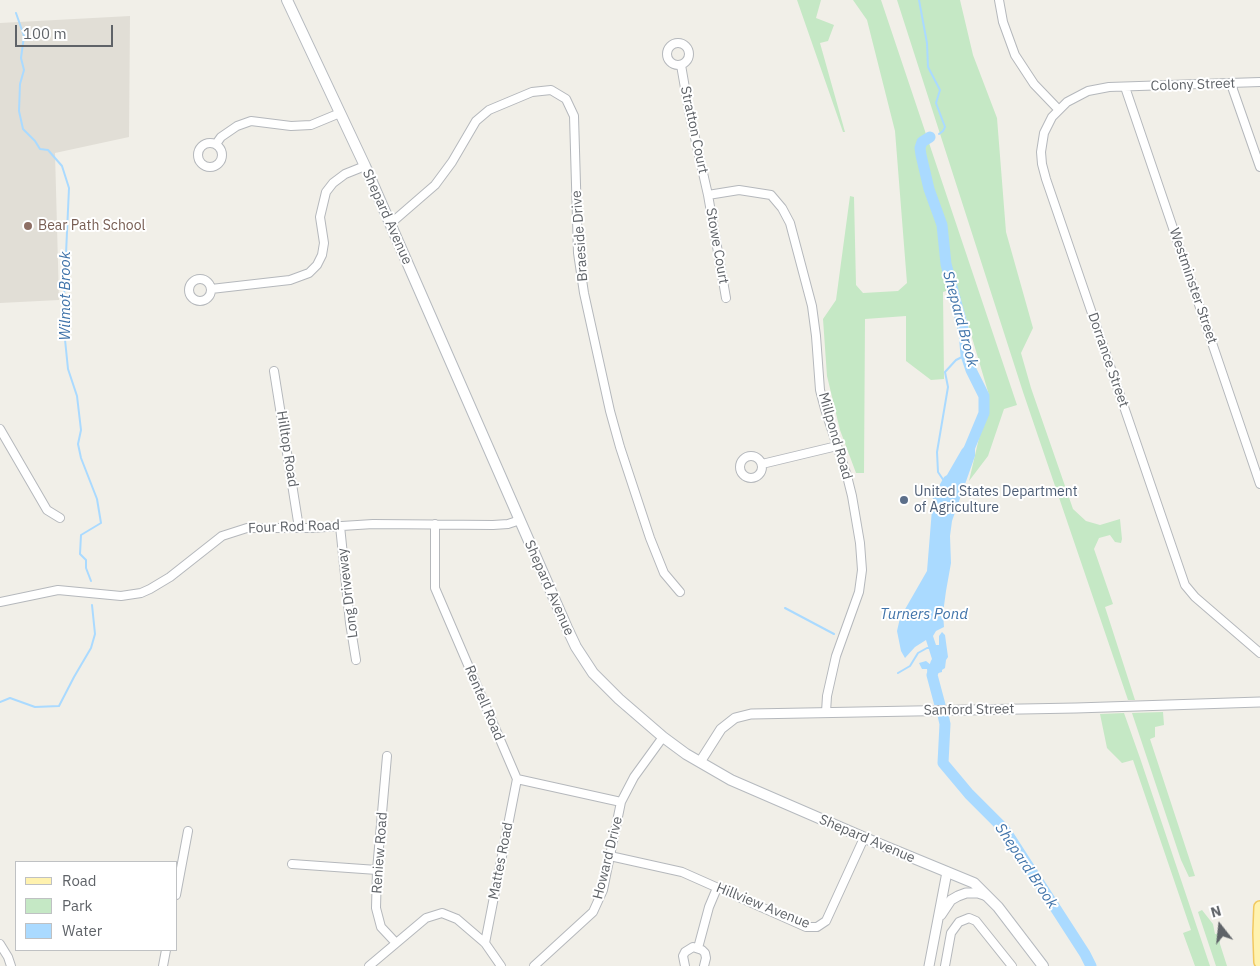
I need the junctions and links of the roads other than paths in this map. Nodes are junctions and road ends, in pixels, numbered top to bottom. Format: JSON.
{"nodes":[{"id":1,"x":287,"y":0,"type":"edge"},
{"id":2,"x":999,"y":0,"type":"edge"},
{"id":3,"x":681,"y":65,"type":"dead end"},
{"id":4,"x":1260,"y":82,"type":"edge"},
{"id":5,"x":1231,"y":84,"type":"junction"},
{"id":6,"x":1125,"y":87,"type":"junction"},
{"id":7,"x":1058,"y":110,"type":"junction"},
{"id":8,"x":340,"y":113,"type":"junction"},
{"id":9,"x":216,"y":144,"type":"dead end"},
{"id":10,"x":364,"y":166,"type":"junction"},
{"id":11,"x":1260,"y":167,"type":"edge"},
{"id":12,"x":708,"y":195,"type":"junction"},
{"id":13,"x":390,"y":224,"type":"junction"},
{"id":14,"x":211,"y":289,"type":"dead end"},
{"id":15,"x":726,"y":298,"type":"dead end"},
{"id":16,"x":274,"y":371,"type":"dead end"},
{"id":17,"x":0,"y":431,"type":"edge"},
{"id":18,"x":837,"y":446,"type":"junction"},
{"id":19,"x":762,"y":464,"type":"dead end"},
{"id":20,"x":1260,"y":484,"type":"edge"},
{"id":21,"x":60,"y":518,"type":"dead end"},
{"id":22,"x":520,"y":520,"type":"junction"},
{"id":23,"x":434,"y":524,"type":"junction"},
{"id":24,"x":340,"y":526,"type":"junction"},
{"id":25,"x":299,"y":528,"type":"junction"},
{"id":26,"x":680,"y":592,"type":"dead end"},
{"id":27,"x":0,"y":602,"type":"edge"},
{"id":28,"x":1260,"y":653,"type":"edge"},
{"id":29,"x":356,"y":660,"type":"dead end"},
{"id":30,"x":1260,"y":702,"type":"edge"},
{"id":31,"x":826,"y":712,"type":"junction"},
{"id":32,"x":663,"y":736,"type":"junction"},
{"id":33,"x":387,"y":756,"type":"dead end"},
{"id":34,"x":700,"y":762,"type":"junction"},
{"id":35,"x":517,"y":779,"type":"junction"},
{"id":36,"x":622,"y":802,"type":"junction"},
{"id":37,"x":188,"y":831,"type":"dead end"},
{"id":38,"x":864,"y":838,"type":"junction"},
{"id":39,"x":610,"y":856,"type":"junction"},
{"id":40,"x":292,"y":864,"type":"dead end"},
{"id":41,"x":377,"y":870,"type":"junction"},
{"id":42,"x":947,"y":872,"type":"junction"},
{"id":43,"x":178,"y":884,"type":"edge"},
{"id":44,"x":717,"y":888,"type":"junction"},
{"id":45,"x":989,"y":896,"type":"junction"},
{"id":46,"x":1260,"y":907,"type":"edge"},
{"id":47,"x":937,"y":925,"type":"junction"},
{"id":48,"x":396,"y":943,"type":"junction"},
{"id":49,"x":485,"y":943,"type":"junction"},
{"id":50,"x":0,"y":944,"type":"edge"},
{"id":51,"x":698,"y":948,"type":"junction"},
{"id":52,"x":166,"y":951,"type":"edge"},
{"id":53,"x":1260,"y":962,"type":"edge"},
{"id":54,"x":11,"y":966,"type":"edge"},
{"id":55,"x":163,"y":966,"type":"edge"},
{"id":56,"x":369,"y":966,"type":"edge"},
{"id":57,"x":501,"y":966,"type":"edge"},
{"id":58,"x":534,"y":966,"type":"edge"},
{"id":59,"x":685,"y":966,"type":"edge"},
{"id":60,"x":704,"y":966,"type":"edge"},
{"id":61,"x":929,"y":966,"type":"edge"},
{"id":62,"x":945,"y":966,"type":"edge"},
{"id":63,"x":1012,"y":966,"type":"edge"},
{"id":64,"x":1043,"y":966,"type":"edge"}],
"edges":[{"from":1,"to":8,"type":"main road","name":"Shepard Avenue"},
{"from":2,"to":7,"type":"street"},
{"from":3,"to":12,"type":"street","name":"Stratton Court"},
{"from":4,"to":5,"type":"street","name":"Colony Street"},
{"from":5,"to":6,"type":"street","name":"Colony Street"},
{"from":5,"to":11,"type":"street"},
{"from":6,"to":7,"type":"street","name":"Dorrance Street"},
{"from":6,"to":20,"type":"street","name":"Westminster Street"},
{"from":7,"to":28,"type":"street","name":"Dorrance Street"},
{"from":8,"to":9,"type":"street"},
{"from":8,"to":10,"type":"main road","name":"Shepard Avenue"},
{"from":10,"to":13,"type":"main road","name":"Shepard Avenue"},
{"from":10,"to":14,"type":"street"},
{"from":12,"to":15,"type":"street","name":"Stowe Court"},
{"from":12,"to":18,"type":"street","name":"Millpond Road"},
{"from":13,"to":22,"type":"main road","name":"Shepard Avenue"},
{"from":13,"to":26,"type":"street","name":"Braeside Drive"},
{"from":16,"to":25,"type":"street","name":"Hilltop Road"},
{"from":17,"to":21,"type":"street"},
{"from":18,"to":19,"type":"street"},
{"from":18,"to":31,"type":"street","name":"Millpond Road"},
{"from":22,"to":23,"type":"street","name":"Four Rod Road"},
{"from":22,"to":32,"type":"main road","name":"Shepard Avenue"},
{"from":23,"to":24,"type":"street","name":"Four Rod Road"},
{"from":23,"to":35,"type":"street","name":"Rentell Road"},
{"from":24,"to":25,"type":"street","name":"Four Rod Road"},
{"from":24,"to":29,"type":"street","name":"Long Driveway"},
{"from":25,"to":27,"type":"street","name":"Four Rod Road"},
{"from":30,"to":31,"type":"street","name":"Sanford Street"},
{"from":31,"to":34,"type":"street","name":"Sanford Street"},
{"from":32,"to":34,"type":"main road","name":"Shepard Avenue"},
{"from":32,"to":36,"type":"street","name":"Howard Drive"},
{"from":33,"to":41,"type":"street","name":"Reniew Road"},
{"from":34,"to":38,"type":"main road","name":"Shepard Avenue"},
{"from":35,"to":36,"type":"street"},
{"from":35,"to":49,"type":"street","name":"Mattes Road"},
{"from":36,"to":39,"type":"street","name":"Howard Drive"},
{"from":37,"to":43,"type":"street"},
{"from":38,"to":42,"type":"main road","name":"Shepard Avenue"},
{"from":38,"to":44,"type":"street","name":"Hillview Avenue"},
{"from":39,"to":44,"type":"street","name":"Hillview Avenue"},
{"from":39,"to":58,"type":"street","name":"Howard Drive"},
{"from":40,"to":41,"type":"street"},
{"from":41,"to":48,"type":"street","name":"Reniew Road"},
{"from":42,"to":45,"type":"main road","name":"Shepard Avenue"},
{"from":42,"to":47,"type":"street"},
{"from":44,"to":51,"type":"street"},
{"from":45,"to":47,"type":"street"},
{"from":45,"to":64,"type":"main road","name":"Shepard Avenue"},
{"from":46,"to":53,"type":"main road"},
{"from":47,"to":61,"type":"street"},
{"from":48,"to":49,"type":"street"},
{"from":48,"to":56,"type":"street"},
{"from":49,"to":57,"type":"street"},
{"from":50,"to":54,"type":"street"},
{"from":51,"to":59,"type":"street"},
{"from":51,"to":60,"type":"street"},
{"from":52,"to":55,"type":"street"},
{"from":62,"to":63,"type":"street"}]}
